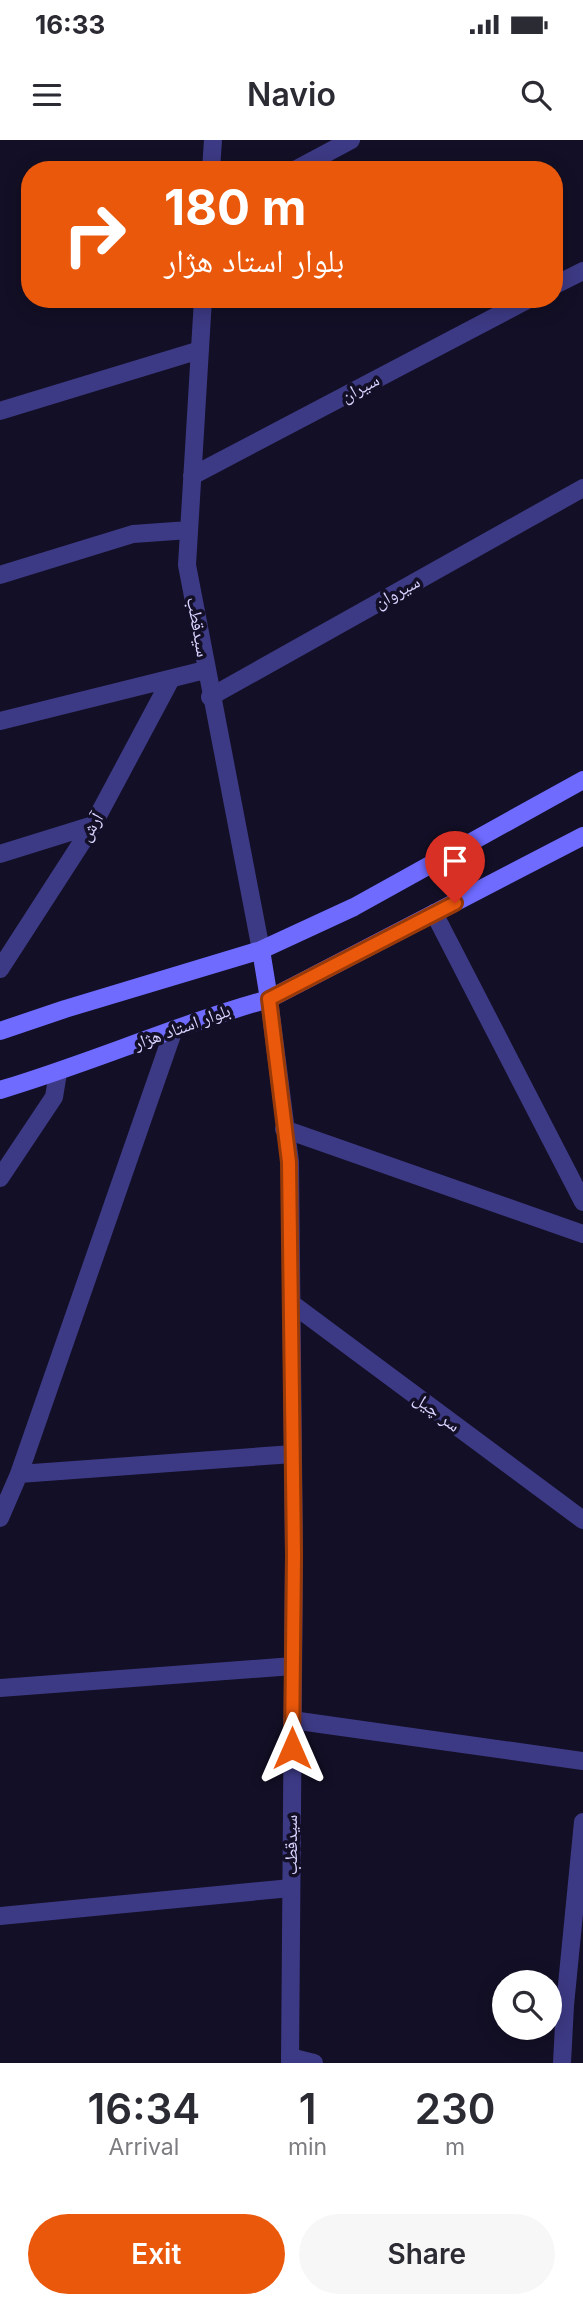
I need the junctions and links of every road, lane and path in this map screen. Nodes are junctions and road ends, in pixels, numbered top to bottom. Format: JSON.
{"nodes":[{"id":1,"x":213,"y":140,"type":"edge"},
{"id":2,"x":351,"y":140,"type":"edge"},
{"id":3,"x":212,"y":161,"type":"edge"},
{"id":4,"x":312,"y":161,"type":"edge"},
{"id":5,"x":583,"y":271,"type":"edge"},
{"id":6,"x":563,"y":281,"type":"edge"},
{"id":7,"x":202,"y":308,"type":"edge"},
{"id":8,"x":511,"y":308,"type":"edge"},
{"id":9,"x":200,"y":349,"type":"junction"},
{"id":10,"x":0,"y":411,"type":"edge"},
{"id":11,"x":192,"y":476,"type":"junction"},
{"id":12,"x":583,"y":488,"type":"edge"},
{"id":13,"x":189,"y":530,"type":"junction"},
{"id":14,"x":0,"y":575,"type":"edge"},
{"id":15,"x":205,"y":670,"type":"junction"},
{"id":16,"x":171,"y":678,"type":"junction"},
{"id":17,"x":210,"y":697,"type":"junction"},
{"id":18,"x":0,"y":721,"type":"edge"},
{"id":19,"x":583,"y":780,"type":"edge"},
{"id":20,"x":93,"y":825,"type":"junction"},
{"id":21,"x":583,"y":836,"type":"edge"},
{"id":22,"x":0,"y":854,"type":"edge"},
{"id":23,"x":434,"y":913,"type":"junction"},
{"id":24,"x":261,"y":950,"type":"junction"},
{"id":25,"x":0,"y":969,"type":"edge"},
{"id":26,"x":269,"y":999,"type":"junction"},
{"id":27,"x":174,"y":1029,"type":"junction"},
{"id":28,"x":0,"y":1031,"type":"edge"},
{"id":29,"x":58,"y":1073,"type":"junction"},
{"id":30,"x":0,"y":1090,"type":"edge"},
{"id":31,"x":284,"y":1129,"type":"junction"},
{"id":32,"x":0,"y":1178,"type":"edge"},
{"id":33,"x":583,"y":1202,"type":"edge"},
{"id":34,"x":583,"y":1234,"type":"edge"},
{"id":35,"x":291,"y":1303,"type":"junction"},
{"id":36,"x":293,"y":1454,"type":"junction"},
{"id":37,"x":19,"y":1474,"type":"junction"},
{"id":38,"x":0,"y":1518,"type":"edge"},
{"id":39,"x":583,"y":1520,"type":"edge"},
{"id":40,"x":293,"y":1666,"type":"junction"},
{"id":41,"x":0,"y":1688,"type":"edge"},
{"id":42,"x":292,"y":1720,"type":"junction"},
{"id":43,"x":583,"y":1761,"type":"edge"},
{"id":44,"x":583,"y":1822,"type":"edge"},
{"id":45,"x":291,"y":1888,"type":"junction"},
{"id":46,"x":0,"y":1916,"type":"edge"},
{"id":47,"x":290,"y":2060,"type":"edge"},
{"id":48,"x":314,"y":2063,"type":"edge"},
{"id":49,"x":562,"y":2063,"type":"edge"}],
"edges":[{"from":1,"to":3,"type":"street"},
{"from":2,"to":4,"type":"street"},
{"from":5,"to":6,"type":"street"},
{"from":7,"to":9,"type":"street","name":"سیدقطب"},
{"from":8,"to":11,"type":"street","name":"سیران"},
{"from":9,"to":10,"type":"street"},
{"from":9,"to":11,"type":"street","name":"سیدقطب"},
{"from":11,"to":13,"type":"street","name":"سیدقطب"},
{"from":12,"to":17,"type":"street","name":"سیروان"},
{"from":13,"to":14,"type":"street"},
{"from":13,"to":15,"type":"street","name":"سیدقطب"},
{"from":15,"to":16,"type":"street"},
{"from":15,"to":17,"type":"street","name":"سیدقطب"},
{"from":16,"to":18,"type":"street"},
{"from":16,"to":20,"type":"street","name":"آرش"},
{"from":17,"to":24,"type":"street","name":"سیدقطب"},
{"from":19,"to":24,"type":"main road"},
{"from":20,"to":22,"type":"street"},
{"from":20,"to":25,"type":"street","name":"آرش"},
{"from":21,"to":23,"type":"main road","name":"بلوار استاد هژار"},
{"from":23,"to":26,"type":"main road","name":"بلوار استاد هژار"},
{"from":23,"to":33,"type":"street"},
{"from":24,"to":26,"type":"main road"},
{"from":24,"to":28,"type":"main road"},
{"from":26,"to":27,"type":"main road","name":"بلوار استاد هژار"},
{"from":26,"to":31,"type":"street","name":"سیدقطب"},
{"from":27,"to":29,"type":"main road","name":"بلوار استاد هژار"},
{"from":27,"to":37,"type":"street"},
{"from":29,"to":30,"type":"main road","name":"بلوار استاد هژار"},
{"from":29,"to":32,"type":"street"},
{"from":31,"to":34,"type":"street"},
{"from":31,"to":35,"type":"street","name":"سیدقطب"},
{"from":35,"to":36,"type":"street","name":"سیدقطب"},
{"from":35,"to":39,"type":"street","name":"سر چیل"},
{"from":36,"to":37,"type":"street"},
{"from":36,"to":40,"type":"street","name":"سیدقطب"},
{"from":37,"to":38,"type":"street"},
{"from":40,"to":41,"type":"street"},
{"from":40,"to":42,"type":"street","name":"سیدقطب"},
{"from":42,"to":43,"type":"street"},
{"from":42,"to":45,"type":"street","name":"سیدقطب"},
{"from":44,"to":49,"type":"street"},
{"from":45,"to":46,"type":"street"},
{"from":45,"to":47,"type":"street","name":"سیدقطب"},
{"from":47,"to":48,"type":"street"}]}
